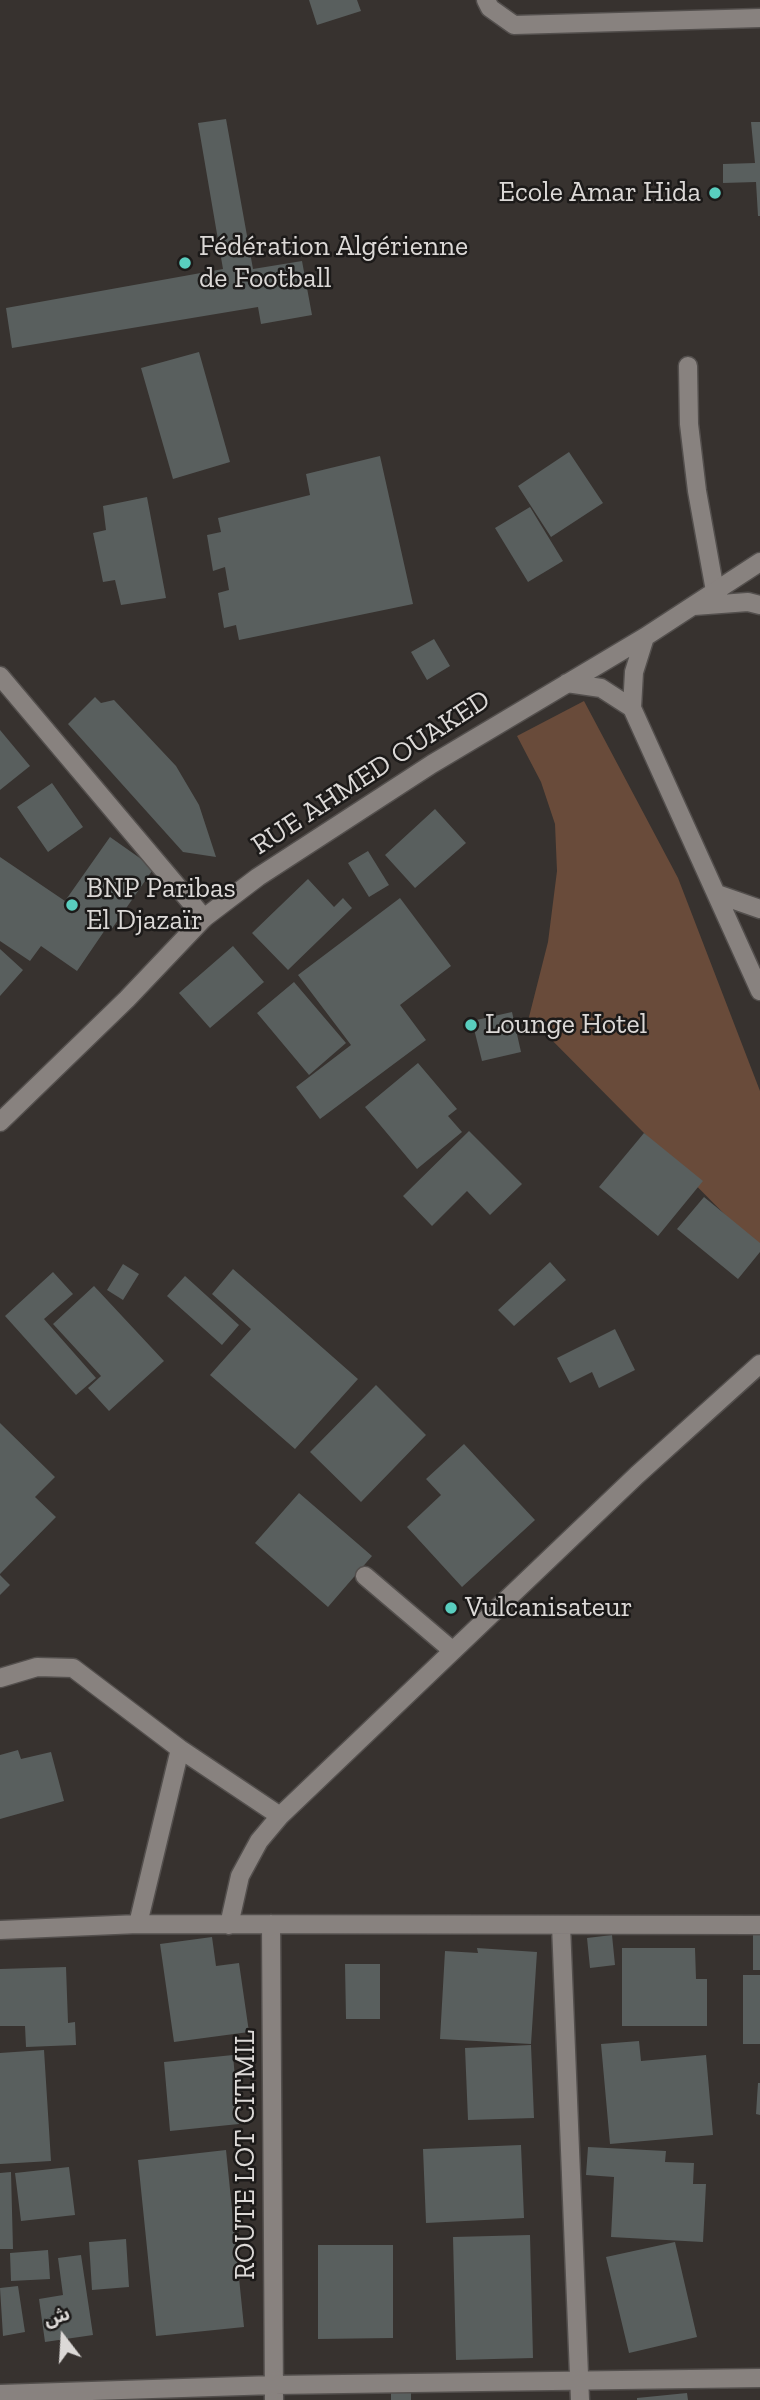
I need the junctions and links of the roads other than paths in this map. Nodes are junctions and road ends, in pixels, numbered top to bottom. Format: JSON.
{"nodes":[{"id":1,"x":486,"y":0,"type":"edge"},
{"id":2,"x":760,"y":18,"type":"edge"},
{"id":3,"x":688,"y":366,"type":"dead end"},
{"id":4,"x":760,"y":562,"type":"edge"},
{"id":5,"x":715,"y":592,"type":"junction"},
{"id":6,"x":760,"y":605,"type":"edge"},
{"id":7,"x":693,"y":606,"type":"junction"},
{"id":8,"x":645,"y":637,"type":"junction"},
{"id":9,"x":0,"y":676,"type":"edge"},
{"id":10,"x":567,"y":683,"type":"junction"},
{"id":11,"x":632,"y":708,"type":"junction"},
{"id":12,"x":717,"y":894,"type":"junction"},
{"id":13,"x":760,"y":909,"type":"edge"},
{"id":14,"x":204,"y":918,"type":"junction"},
{"id":15,"x":760,"y":991,"type":"edge"},
{"id":16,"x":0,"y":1122,"type":"edge"},
{"id":17,"x":760,"y":1364,"type":"edge"},
{"id":18,"x":365,"y":1576,"type":"dead end"},
{"id":19,"x":453,"y":1651,"type":"junction"},
{"id":20,"x":0,"y":1678,"type":"edge"},
{"id":21,"x":180,"y":1749,"type":"junction"},
{"id":22,"x":280,"y":1816,"type":"junction"},
{"id":23,"x":138,"y":1924,"type":"junction"},
{"id":24,"x":271,"y":1924,"type":"junction"},
{"id":25,"x":229,"y":1925,"type":"junction"},
{"id":26,"x":561,"y":1925,"type":"junction"},
{"id":27,"x":760,"y":1925,"type":"edge"},
{"id":28,"x":0,"y":1930,"type":"edge"},
{"id":29,"x":760,"y":2378,"type":"edge"},
{"id":30,"x":580,"y":2381,"type":"junction"},
{"id":31,"x":274,"y":2393,"type":"edge"},
{"id":32,"x":0,"y":2394,"type":"edge"},
{"id":33,"x":580,"y":2400,"type":"edge"}],
"edges":[{"from":1,"to":2,"type":"street"},
{"from":3,"to":5,"type":"street"},
{"from":4,"to":5,"type":"street","name":"RUE AHMED OUAKED"},
{"from":5,"to":7,"type":"street","name":"RUE AHMED OUAKED"},
{"from":6,"to":7,"type":"street"},
{"from":7,"to":8,"type":"street","name":"RUE AHMED OUAKED"},
{"from":8,"to":10,"type":"street","name":"RUE AHMED OUAKED"},
{"from":8,"to":11,"type":"street"},
{"from":9,"to":14,"type":"street"},
{"from":10,"to":11,"type":"street"},
{"from":10,"to":14,"type":"street","name":"RUE AHMED OUAKED"},
{"from":11,"to":12,"type":"street"},
{"from":12,"to":13,"type":"street"},
{"from":12,"to":15,"type":"street"},
{"from":14,"to":16,"type":"street","name":"RUE AHMED OUAKED"},
{"from":17,"to":19,"type":"street"},
{"from":18,"to":19,"type":"street"},
{"from":19,"to":22,"type":"street"},
{"from":20,"to":21,"type":"street"},
{"from":21,"to":22,"type":"street"},
{"from":21,"to":23,"type":"street"},
{"from":22,"to":25,"type":"street"},
{"from":23,"to":25,"type":"street"},
{"from":23,"to":28,"type":"street"},
{"from":24,"to":25,"type":"street"},
{"from":24,"to":26,"type":"street"},
{"from":24,"to":31,"type":"street","name":"ROUTE LOT CITMIL"},
{"from":26,"to":27,"type":"street"},
{"from":26,"to":30,"type":"street"},
{"from":29,"to":30,"type":"street"},
{"from":30,"to":31,"type":"street"},
{"from":30,"to":33,"type":"street"},
{"from":31,"to":32,"type":"street"}]}
